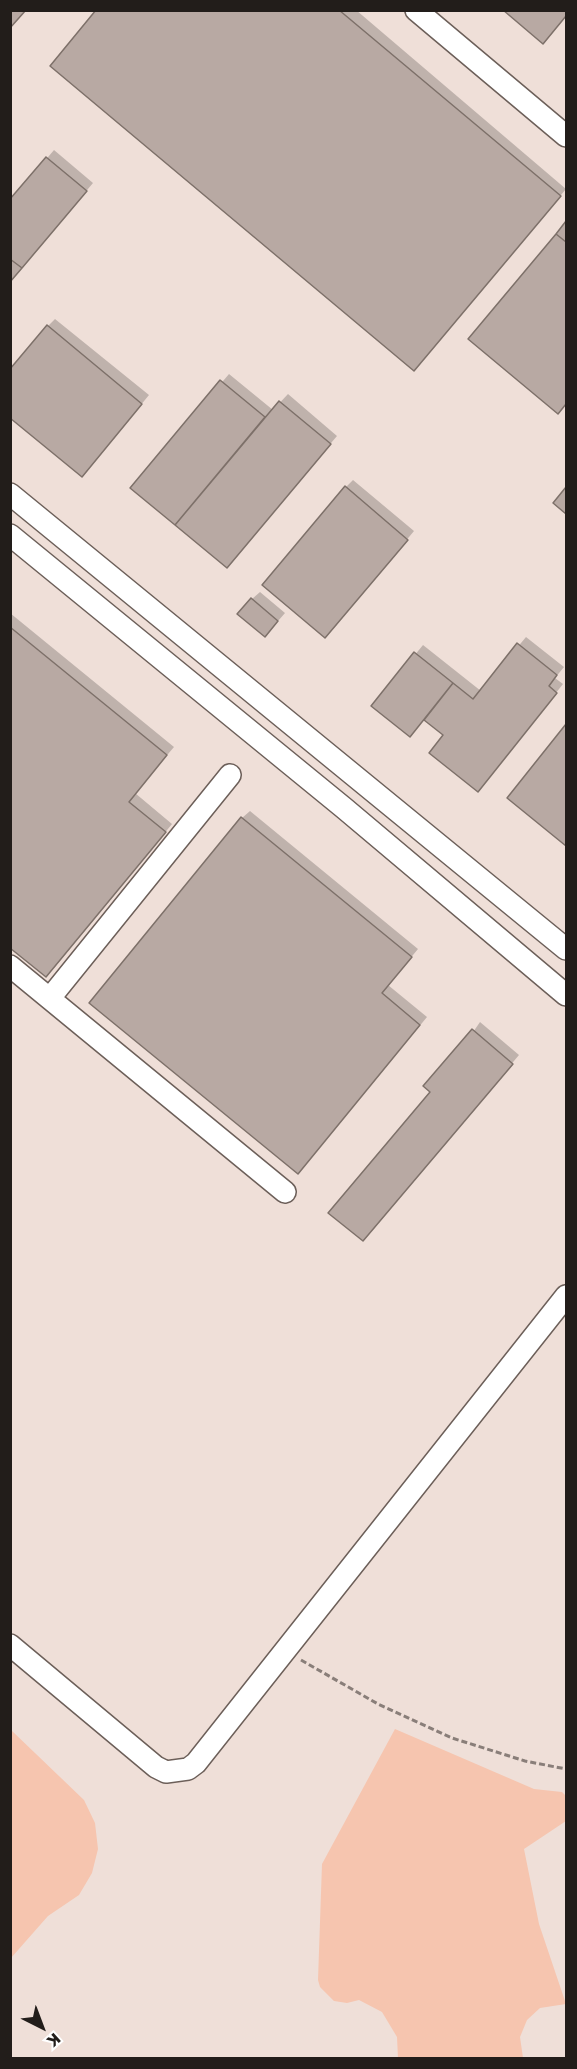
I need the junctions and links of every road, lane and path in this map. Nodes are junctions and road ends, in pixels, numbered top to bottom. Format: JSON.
{"nodes":[{"id":1,"x":416,"y":10,"type":"edge"},
{"id":2,"x":567,"y":136,"type":"edge"},
{"id":3,"x":10,"y":494,"type":"edge"},
{"id":4,"x":10,"y":535,"type":"edge"},
{"id":5,"x":230,"y":775,"type":"dead end"},
{"id":6,"x":364,"y":783,"type":"junction"},
{"id":7,"x":344,"y":808,"type":"junction"},
{"id":8,"x":567,"y":949,"type":"edge"},
{"id":9,"x":10,"y":966,"type":"edge"},
{"id":10,"x":567,"y":995,"type":"edge"},
{"id":11,"x":50,"y":998,"type":"junction"},
{"id":12,"x":285,"y":1192,"type":"dead end"},
{"id":13,"x":567,"y":1296,"type":"edge"},
{"id":14,"x":10,"y":1645,"type":"edge"},
{"id":15,"x":283,"y":1653,"type":"junction"},
{"id":16,"x":567,"y":1769,"type":"edge"}],
"edges":[{"from":1,"to":2,"type":"street"},
{"from":3,"to":6,"type":"street"},
{"from":4,"to":7,"type":"street"},
{"from":5,"to":11,"type":"street"},
{"from":6,"to":7,"type":"street"},
{"from":6,"to":8,"type":"street"},
{"from":7,"to":10,"type":"street"},
{"from":9,"to":11,"type":"street"},
{"from":11,"to":12,"type":"street"},
{"from":13,"to":15,"type":"street"},
{"from":14,"to":15,"type":"street"},
{"from":15,"to":16,"type":"path"}]}
